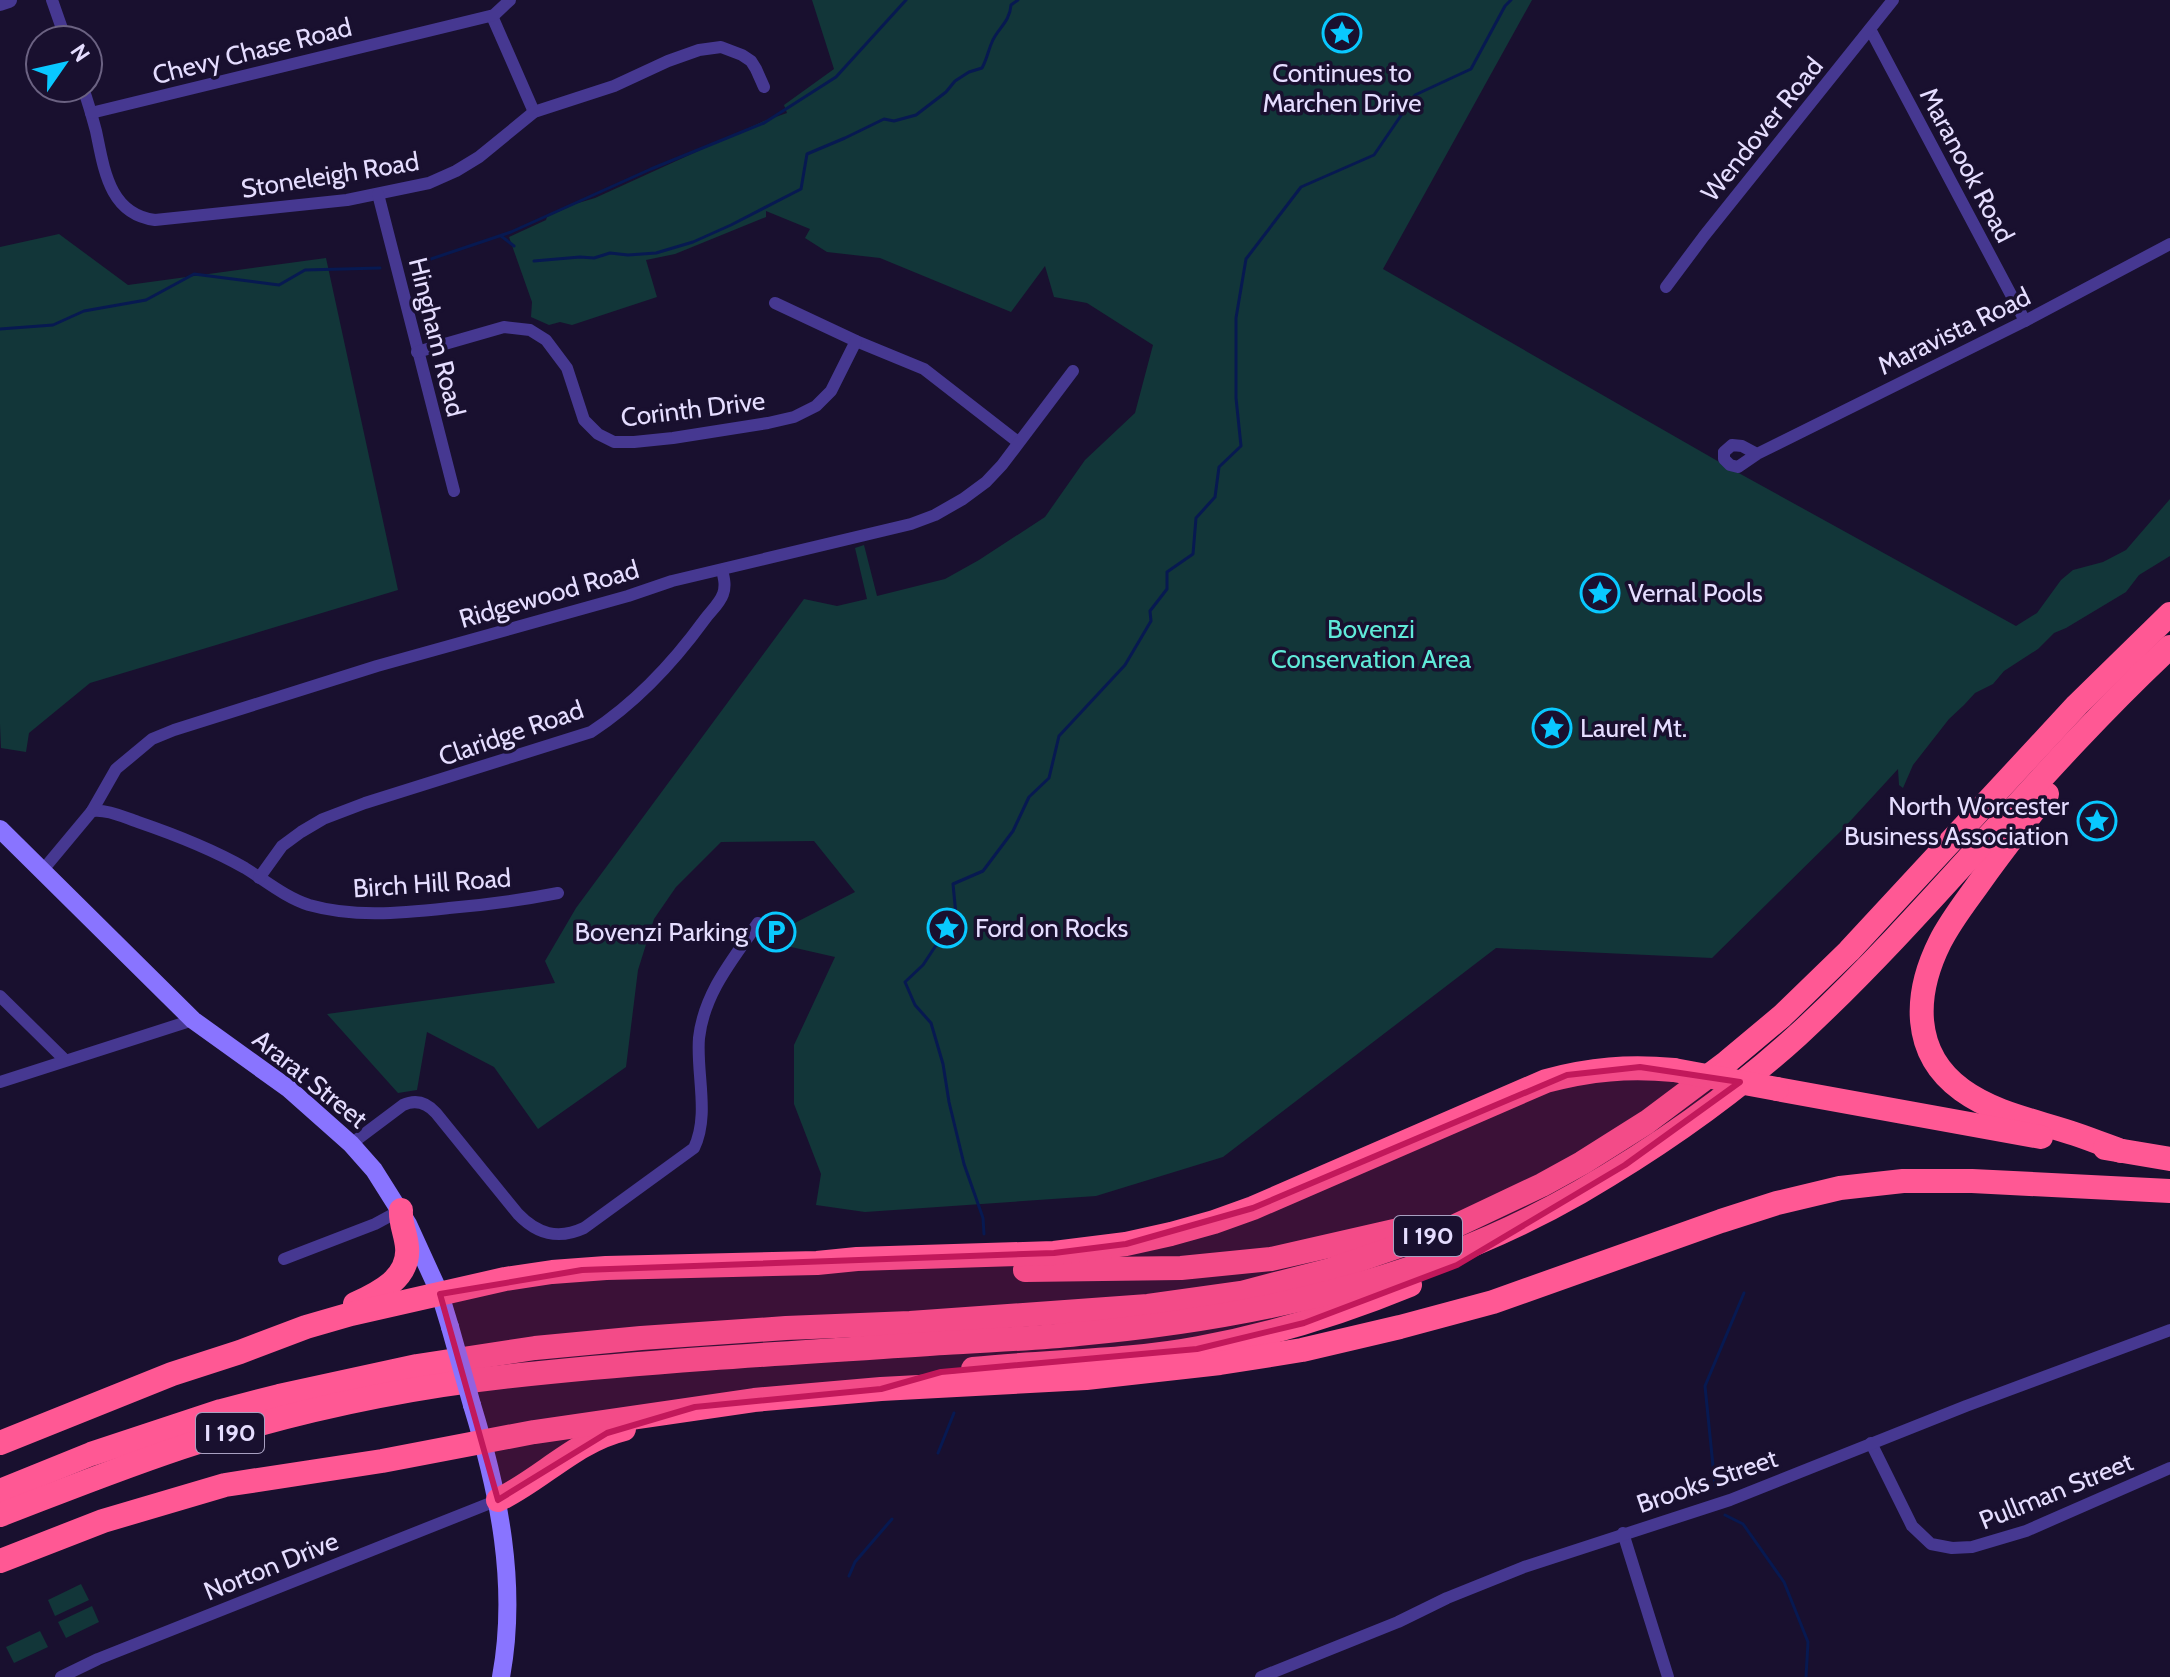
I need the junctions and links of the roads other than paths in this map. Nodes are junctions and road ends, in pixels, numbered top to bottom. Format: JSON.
{"nodes":[{"id":1,"x":9,"y":0,"type":"edge"},
{"id":2,"x":52,"y":0,"type":"edge"},
{"id":3,"x":510,"y":0,"type":"edge"},
{"id":4,"x":1893,"y":0,"type":"edge"},
{"id":5,"x":0,"y":3,"type":"edge"},
{"id":6,"x":492,"y":16,"type":"junction"},
{"id":7,"x":60,"y":24,"type":"edge"},
{"id":8,"x":1870,"y":29,"type":"junction"},
{"id":9,"x":764,"y":87,"type":"dead end"},
{"id":10,"x":88,"y":104,"type":"edge"},
{"id":11,"x":534,"y":112,"type":"junction"},
{"id":12,"x":91,"y":113,"type":"junction"},
{"id":13,"x":378,"y":194,"type":"junction"},
{"id":14,"x":2170,"y":244,"type":"edge"},
{"id":15,"x":1666,"y":287,"type":"dead end"},
{"id":16,"x":775,"y":303,"type":"dead end"},
{"id":17,"x":2025,"y":321,"type":"junction"},
{"id":18,"x":856,"y":341,"type":"junction"},
{"id":19,"x":417,"y":352,"type":"junction"},
{"id":20,"x":1073,"y":371,"type":"dead end"},
{"id":21,"x":1018,"y":442,"type":"junction"},
{"id":22,"x":1757,"y":454,"type":"dead end"},
{"id":23,"x":454,"y":491,"type":"dead end"},
{"id":24,"x":722,"y":570,"type":"junction"},
{"id":25,"x":2170,"y":614,"type":"edge"},
{"id":26,"x":2170,"y":647,"type":"edge"},
{"id":27,"x":2106,"y":710,"type":"junction"},
{"id":28,"x":92,"y":811,"type":"junction"},
{"id":29,"x":0,"y":829,"type":"edge"},
{"id":30,"x":42,"y":871,"type":"junction"},
{"id":31,"x":259,"y":878,"type":"junction"},
{"id":32,"x":558,"y":893,"type":"dead end"},
{"id":33,"x":758,"y":923,"type":"dead end"},
{"id":34,"x":0,"y":996,"type":"edge"},
{"id":35,"x":193,"y":1020,"type":"junction"},
{"id":36,"x":65,"y":1060,"type":"junction"},
{"id":37,"x":0,"y":1082,"type":"edge"},
{"id":38,"x":351,"y":1144,"type":"junction"},
{"id":39,"x":2121,"y":1151,"type":"junction"},
{"id":40,"x":2170,"y":1159,"type":"edge"},
{"id":41,"x":2170,"y":1191,"type":"edge"},
{"id":42,"x":401,"y":1210,"type":"junction"},
{"id":43,"x":1451,"y":1228,"type":"junction"},
{"id":44,"x":1507,"y":1230,"type":"junction"},
{"id":45,"x":284,"y":1259,"type":"dead end"},
{"id":46,"x":817,"y":1263,"type":"junction"},
{"id":47,"x":440,"y":1294,"type":"junction"},
{"id":48,"x":297,"y":1330,"type":"junction"},
{"id":49,"x":2170,"y":1330,"type":"edge"},
{"id":50,"x":172,"y":1374,"type":"junction"},
{"id":51,"x":881,"y":1389,"type":"junction"},
{"id":52,"x":695,"y":1407,"type":"junction"},
{"id":53,"x":483,"y":1442,"type":"junction"},
{"id":54,"x":0,"y":1443,"type":"edge"},
{"id":55,"x":1871,"y":1443,"type":"junction"},
{"id":56,"x":0,"y":1455,"type":"edge"},
{"id":57,"x":2170,"y":1468,"type":"edge"},
{"id":58,"x":0,"y":1491,"type":"edge"},
{"id":59,"x":498,"y":1500,"type":"junction"},
{"id":60,"x":0,"y":1515,"type":"edge"},
{"id":61,"x":1623,"y":1533,"type":"junction"},
{"id":62,"x":0,"y":1561,"type":"edge"},
{"id":63,"x":61,"y":1677,"type":"edge"},
{"id":64,"x":501,"y":1677,"type":"edge"},
{"id":65,"x":1261,"y":1677,"type":"edge"},
{"id":66,"x":1668,"y":1677,"type":"edge"}],
"edges":[{"from":1,"to":5,"type":"street"},
{"from":2,"to":7,"type":"street"},
{"from":3,"to":6,"type":"street","name":"Chevy Chase Road"},
{"from":4,"to":8,"type":"street","name":"Wendover Road"},
{"from":6,"to":11,"type":"street"},
{"from":6,"to":12,"type":"street","name":"Chevy Chase Road"},
{"from":8,"to":15,"type":"street","name":"Wendover Road"},
{"from":8,"to":17,"type":"street","name":"Maranook Road"},
{"from":9,"to":11,"type":"street","name":"Stoneleigh Road"},
{"from":10,"to":12,"type":"street","name":"Stoneleigh Road"},
{"from":11,"to":13,"type":"street","name":"Stoneleigh Road"},
{"from":12,"to":13,"type":"street","name":"Stoneleigh Road"},
{"from":13,"to":19,"type":"street","name":"Hingham Road"},
{"from":14,"to":17,"type":"street","name":"Maravista Road"},
{"from":16,"to":18,"type":"street"},
{"from":17,"to":22,"type":"street","name":"Maravista Road"},
{"from":18,"to":19,"type":"street","name":"Corinth Drive"},
{"from":18,"to":21,"type":"street"},
{"from":19,"to":23,"type":"street","name":"Hingham Road"},
{"from":20,"to":21,"type":"street","name":"Ridgewood Road"},
{"from":21,"to":24,"type":"street","name":"Ridgewood Road"},
{"from":24,"to":28,"type":"street","name":"Ridgewood Road"},
{"from":24,"to":31,"type":"street","name":"Claridge Road"},
{"from":25,"to":43,"type":"highway","number":"I 190"},
{"from":26,"to":27,"type":"highway","number":"I 190"},
{"from":27,"to":39,"type":"highway"},
{"from":27,"to":44,"type":"highway","number":"I 190"},
{"from":28,"to":30,"type":"street","name":"Ridgewood Road"},
{"from":28,"to":31,"type":"street","name":"Birch Hill Road"},
{"from":29,"to":30,"type":"main road","name":"Ararat Street"},
{"from":30,"to":35,"type":"main road","name":"Ararat Street"},
{"from":31,"to":32,"type":"street","name":"Birch Hill Road"},
{"from":33,"to":38,"type":"street"},
{"from":34,"to":36,"type":"street"},
{"from":35,"to":36,"type":"street"},
{"from":35,"to":38,"type":"main road","name":"Ararat Street"},
{"from":36,"to":37,"type":"street"},
{"from":38,"to":42,"type":"main road","name":"Ararat Street"},
{"from":39,"to":40,"type":"highway"},
{"from":39,"to":46,"type":"highway","bridge":true},
{"from":41,"to":51,"type":"highway"},
{"from":42,"to":45,"type":"street"},
{"from":42,"to":47,"type":"main road","name":"Ararat Street"},
{"from":42,"to":48,"type":"highway"},
{"from":43,"to":46,"type":"highway"},
{"from":43,"to":58,"type":"highway","number":"I 190"},
{"from":44,"to":51,"type":"highway"},
{"from":44,"to":60,"type":"highway","number":"I 190"},
{"from":46,"to":47,"type":"highway"},
{"from":47,"to":48,"type":"highway"},
{"from":47,"to":53,"type":"main road","name":"Ararat Street","bridge":true},
{"from":48,"to":50,"type":"highway"},
{"from":49,"to":55,"type":"street","name":"Brooks Street"},
{"from":50,"to":54,"type":"highway"},
{"from":50,"to":56,"type":"highway"},
{"from":51,"to":52,"type":"highway"},
{"from":52,"to":53,"type":"highway"},
{"from":52,"to":59,"type":"highway"},
{"from":53,"to":59,"type":"main road","name":"Ararat Street"},
{"from":53,"to":62,"type":"highway"},
{"from":55,"to":57,"type":"street","name":"Pullman Street"},
{"from":55,"to":61,"type":"street","name":"Brooks Street"},
{"from":59,"to":63,"type":"street","name":"Norton Drive"},
{"from":59,"to":64,"type":"main road","name":"Ararat Street"},
{"from":61,"to":65,"type":"street","name":"Brooks Street"},
{"from":61,"to":66,"type":"street"}]}
